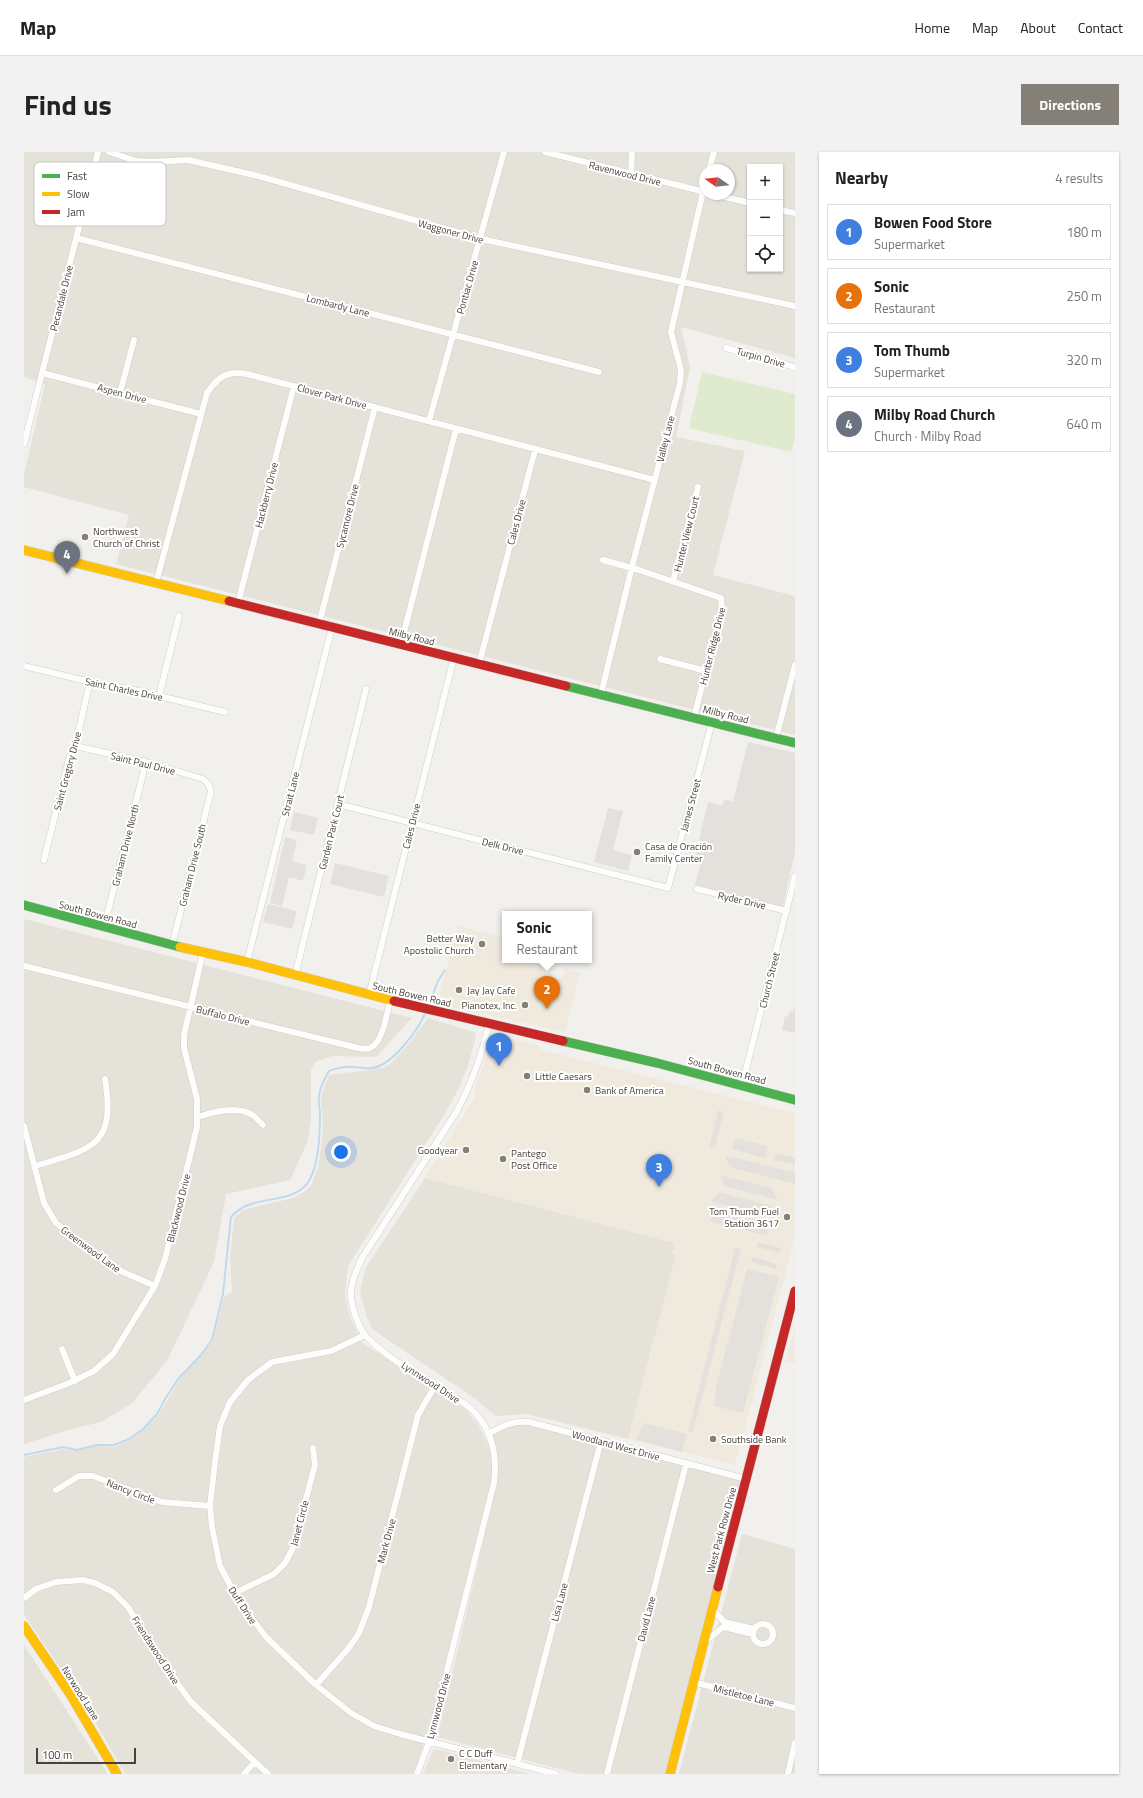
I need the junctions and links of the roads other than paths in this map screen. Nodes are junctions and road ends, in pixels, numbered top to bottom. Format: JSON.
{"nodes":[{"id":1,"x":98,"y":152,"type":"edge"},
{"id":2,"x":109,"y":152,"type":"edge"},
{"id":3,"x":190,"y":152,"type":"edge"},
{"id":4,"x":504,"y":152,"type":"edge"},
{"id":5,"x":545,"y":152,"type":"edge"},
{"id":6,"x":632,"y":152,"type":"edge"},
{"id":7,"x":714,"y":152,"type":"edge"},
{"id":8,"x":188,"y":160,"type":"junction"},
{"id":9,"x":95,"y":162,"type":"edge"},
{"id":10,"x":711,"y":164,"type":"edge"},
{"id":11,"x":631,"y":174,"type":"junction"},
{"id":12,"x":699,"y":191,"type":"edge"},
{"id":13,"x":735,"y":199,"type":"edge"},
{"id":14,"x":702,"y":200,"type":"edge"},
{"id":15,"x":747,"y":202,"type":"edge"},
{"id":16,"x":783,"y":211,"type":"edge"},
{"id":17,"x":795,"y":213,"type":"edge"},
{"id":18,"x":79,"y":226,"type":"edge"},
{"id":19,"x":76,"y":238,"type":"junction"},
{"id":20,"x":481,"y":239,"type":"junction"},
{"id":21,"x":682,"y":282,"type":"junction"},
{"id":22,"x":795,"y":306,"type":"edge"},
{"id":23,"x":453,"y":335,"type":"junction"},
{"id":24,"x":134,"y":340,"type":"dead end"},
{"id":25,"x":726,"y":348,"type":"dead end"},
{"id":26,"x":795,"y":367,"type":"edge"},
{"id":27,"x":599,"y":372,"type":"dead end"},
{"id":28,"x":42,"y":373,"type":"junction"},
{"id":29,"x":294,"y":386,"type":"junction"},
{"id":30,"x":120,"y":393,"type":"junction"},
{"id":31,"x":375,"y":407,"type":"junction"},
{"id":32,"x":201,"y":414,"type":"junction"},
{"id":33,"x":429,"y":421,"type":"junction"},
{"id":34,"x":456,"y":429,"type":"junction"},
{"id":35,"x":24,"y":444,"type":"edge"},
{"id":36,"x":535,"y":450,"type":"junction"},
{"id":37,"x":655,"y":480,"type":"junction"},
{"id":38,"x":698,"y":487,"type":"dead end"},
{"id":39,"x":24,"y":550,"type":"edge"},
{"id":40,"x":603,"y":560,"type":"dead end"},
{"id":41,"x":632,"y":568,"type":"junction"},
{"id":42,"x":673,"y":581,"type":"junction"},
{"id":43,"x":156,"y":583,"type":"junction"},
{"id":44,"x":238,"y":603,"type":"junction"},
{"id":45,"x":179,"y":616,"type":"dead end"},
{"id":46,"x":319,"y":624,"type":"junction"},
{"id":47,"x":332,"y":627,"type":"junction"},
{"id":48,"x":401,"y":644,"type":"junction"},
{"id":49,"x":454,"y":657,"type":"junction"},
{"id":50,"x":660,"y":659,"type":"dead end"},
{"id":51,"x":479,"y":664,"type":"junction"},
{"id":52,"x":795,"y":665,"type":"edge"},
{"id":53,"x":24,"y":666,"type":"edge"},
{"id":54,"x":706,"y":671,"type":"junction"},
{"id":55,"x":90,"y":682,"type":"junction"},
{"id":56,"x":366,"y":689,"type":"dead end"},
{"id":57,"x":601,"y":694,"type":"junction"},
{"id":58,"x":159,"y":696,"type":"junction"},
{"id":59,"x":224,"y":712,"type":"dead end"},
{"id":60,"x":694,"y":717,"type":"junction"},
{"id":61,"x":712,"y":722,"type":"junction"},
{"id":62,"x":776,"y":738,"type":"junction"},
{"id":63,"x":795,"y":742,"type":"edge"},
{"id":64,"x":75,"y":746,"type":"junction"},
{"id":65,"x":146,"y":762,"type":"junction"},
{"id":66,"x":209,"y":785,"type":"joint"},
{"id":67,"x":338,"y":804,"type":"junction"},
{"id":68,"x":412,"y":823,"type":"junction"},
{"id":69,"x":44,"y":860,"type":"dead end"},
{"id":70,"x":795,"y":876,"type":"edge"},
{"id":71,"x":668,"y":888,"type":"joint"},
{"id":72,"x":697,"y":889,"type":"dead end"},
{"id":73,"x":24,"y":905,"type":"edge"},
{"id":74,"x":787,"y":911,"type":"junction"},
{"id":75,"x":104,"y":927,"type":"junction"},
{"id":76,"x":172,"y":945,"type":"junction"},
{"id":77,"x":203,"y":952,"type":"junction"},
{"id":78,"x":247,"y":962,"type":"junction"},
{"id":79,"x":24,"y":966,"type":"edge"},
{"id":80,"x":295,"y":976,"type":"junction"},
{"id":81,"x":369,"y":995,"type":"junction"},
{"id":82,"x":390,"y":1000,"type":"junction"},
{"id":83,"x":189,"y":1007,"type":"junction"},
{"id":84,"x":489,"y":1024,"type":"junction"},
{"id":85,"x":105,"y":1079,"type":"dead end"},
{"id":86,"x":742,"y":1085,"type":"junction"},
{"id":87,"x":795,"y":1100,"type":"edge"},
{"id":88,"x":198,"y":1117,"type":"junction"},
{"id":89,"x":263,"y":1125,"type":"dead end"},
{"id":90,"x":24,"y":1126,"type":"edge"},
{"id":91,"x":35,"y":1166,"type":"junction"},
{"id":92,"x":155,"y":1286,"type":"junction"},
{"id":93,"x":795,"y":1291,"type":"edge"},
{"id":94,"x":365,"y":1335,"type":"junction"},
{"id":95,"x":62,"y":1350,"type":"dead end"},
{"id":96,"x":75,"y":1381,"type":"junction"},
{"id":97,"x":435,"y":1386,"type":"junction"},
{"id":98,"x":24,"y":1400,"type":"edge"},
{"id":99,"x":488,"y":1434,"type":"junction"},
{"id":100,"x":601,"y":1441,"type":"junction"},
{"id":101,"x":313,"y":1448,"type":"dead end"},
{"id":102,"x":686,"y":1464,"type":"junction"},
{"id":103,"x":746,"y":1479,"type":"junction"},
{"id":104,"x":56,"y":1490,"type":"dead end"},
{"id":105,"x":210,"y":1506,"type":"junction"},
{"id":106,"x":235,"y":1593,"type":"junction"},
{"id":107,"x":24,"y":1598,"type":"edge"},
{"id":108,"x":712,"y":1608,"type":"junction"},
{"id":109,"x":724,"y":1625,"type":"junction"},
{"id":110,"x":24,"y":1626,"type":"edge"},
{"id":111,"x":754,"y":1632,"type":"dead end"},
{"id":112,"x":703,"y":1643,"type":"junction"},
{"id":113,"x":693,"y":1682,"type":"junction"},
{"id":114,"x":316,"y":1685,"type":"junction"},
{"id":115,"x":795,"y":1708,"type":"edge"},
{"id":116,"x":429,"y":1742,"type":"junction"},
{"id":117,"x":795,"y":1743,"type":"edge"},
{"id":118,"x":255,"y":1762,"type":"junction"},
{"id":119,"x":517,"y":1764,"type":"junction"},
{"id":120,"x":117,"y":1774,"type":"edge"},
{"id":121,"x":244,"y":1774,"type":"edge"},
{"id":122,"x":268,"y":1774,"type":"edge"},
{"id":123,"x":417,"y":1774,"type":"edge"},
{"id":124,"x":556,"y":1774,"type":"edge"},
{"id":125,"x":607,"y":1774,"type":"edge"},
{"id":126,"x":670,"y":1774,"type":"edge"},
{"id":127,"x":788,"y":1774,"type":"edge"}],
"edges":[{"from":1,"to":9,"type":"street","name":"Pecandale Drive"},
{"from":2,"to":8,"type":"street","name":"Waggoner Drive"},
{"from":3,"to":8,"type":"street"},
{"from":4,"to":20,"type":"street","name":"Pontiac Drive"},
{"from":5,"to":11,"type":"street","name":"Ravenwood Drive"},
{"from":6,"to":11,"type":"street"},
{"from":7,"to":10,"type":"street"},
{"from":8,"to":20,"type":"street","name":"Waggoner Drive"},
{"from":11,"to":12,"type":"street","name":"Ravenwood Drive"},
{"from":13,"to":15,"type":"street"},
{"from":14,"to":21,"type":"street","name":"Valley Lane"},
{"from":16,"to":17,"type":"street"},
{"from":18,"to":19,"type":"street","name":"Pecandale Drive"},
{"from":19,"to":23,"type":"street","name":"Lombardy Lane"},
{"from":19,"to":28,"type":"street","name":"Pecandale Drive"},
{"from":20,"to":21,"type":"street","name":"Waggoner Drive"},
{"from":20,"to":23,"type":"street","name":"Pontiac Drive"},
{"from":21,"to":22,"type":"street","name":"Waggoner Drive"},
{"from":21,"to":37,"type":"street","name":"Valley Lane"},
{"from":23,"to":27,"type":"street","name":"Lombardy Lane"},
{"from":23,"to":33,"type":"street","name":"Pontiac Drive"},
{"from":24,"to":30,"type":"street"},
{"from":25,"to":26,"type":"street","name":"Turpin Drive"},
{"from":28,"to":30,"type":"street","name":"Aspen Drive"},
{"from":28,"to":35,"type":"street","name":"Pecandale Drive"},
{"from":29,"to":31,"type":"street","name":"Clover Park Drive"},
{"from":29,"to":32,"type":"street","name":"Clover Park Drive"},
{"from":29,"to":44,"type":"street","name":"Hackberry Drive"},
{"from":30,"to":32,"type":"street","name":"Aspen Drive"},
{"from":31,"to":33,"type":"street","name":"Clover Park Drive"},
{"from":31,"to":46,"type":"street","name":"Sycamore Drive"},
{"from":32,"to":43,"type":"street","name":"Clover Park Drive"},
{"from":33,"to":34,"type":"street","name":"Clover Park Drive"},
{"from":34,"to":36,"type":"street","name":"Clover Park Drive"},
{"from":34,"to":48,"type":"street"},
{"from":36,"to":37,"type":"street","name":"Clover Park Drive"},
{"from":36,"to":51,"type":"street","name":"Cales Drive"},
{"from":37,"to":41,"type":"street","name":"Valley Lane"},
{"from":38,"to":42,"type":"street","name":"Hunter View Court"},
{"from":39,"to":43,"type":"main road","name":"Milby Road"},
{"from":40,"to":41,"type":"street","name":"Hunter Ridge Drive"},
{"from":41,"to":42,"type":"street","name":"Hunter Ridge Drive"},
{"from":41,"to":57,"type":"street","name":"Valley Lane"},
{"from":42,"to":54,"type":"street","name":"Hunter Ridge Drive"},
{"from":43,"to":44,"type":"main road","name":"Milby Road"},
{"from":44,"to":46,"type":"main road","name":"Milby Road"},
{"from":45,"to":58,"type":"street"},
{"from":46,"to":47,"type":"main road","name":"Milby Road"},
{"from":47,"to":48,"type":"main road","name":"Milby Road"},
{"from":47,"to":78,"type":"street","name":"Strait Lane"},
{"from":48,"to":49,"type":"main road","name":"Milby Road"},
{"from":49,"to":51,"type":"main road","name":"Milby Road"},
{"from":49,"to":68,"type":"street","name":"Cales Drive"},
{"from":50,"to":54,"type":"street"},
{"from":51,"to":57,"type":"main road","name":"Milby Road"},
{"from":52,"to":62,"type":"street"},
{"from":53,"to":55,"type":"street","name":"Saint Charles Drive"},
{"from":54,"to":60,"type":"street","name":"Hunter Ridge Drive"},
{"from":55,"to":58,"type":"street","name":"Saint Charles Drive"},
{"from":55,"to":64,"type":"street","name":"Saint Gregory Drive"},
{"from":56,"to":67,"type":"street","name":"Garden Park Court"},
{"from":57,"to":60,"type":"main road","name":"Milby Road"},
{"from":58,"to":59,"type":"street","name":"Saint Charles Drive"},
{"from":60,"to":61,"type":"main road","name":"Milby Road"},
{"from":61,"to":62,"type":"main road","name":"Milby Road"},
{"from":61,"to":71,"type":"street","name":"James Street"},
{"from":62,"to":63,"type":"main road","name":"Milby Road"},
{"from":64,"to":65,"type":"street","name":"Saint Paul Drive"},
{"from":64,"to":69,"type":"street","name":"Saint Gregory Drive"},
{"from":65,"to":66,"type":"street","name":"Saint Paul Drive"},
{"from":65,"to":75,"type":"street","name":"Graham Drive North"},
{"from":66,"to":76,"type":"street","name":"Graham Drive South"},
{"from":67,"to":68,"type":"street","name":"Delk Drive"},
{"from":67,"to":80,"type":"street","name":"Garden Park Court"},
{"from":68,"to":71,"type":"street","name":"Delk Drive"},
{"from":68,"to":81,"type":"street","name":"Cales Drive"},
{"from":70,"to":74,"type":"street","name":"Church Street"},
{"from":72,"to":74,"type":"street","name":"Ryder Drive"},
{"from":73,"to":75,"type":"main road","name":"South Bowen Road"},
{"from":74,"to":86,"type":"street","name":"Church Street"},
{"from":75,"to":76,"type":"main road","name":"South Bowen Road"},
{"from":76,"to":77,"type":"main road","name":"South Bowen Road"},
{"from":77,"to":78,"type":"main road","name":"South Bowen Road"},
{"from":77,"to":83,"type":"street","name":"Blackwood Drive"},
{"from":78,"to":80,"type":"main road","name":"South Bowen Road"},
{"from":79,"to":83,"type":"street","name":"Buffalo Drive"},
{"from":80,"to":81,"type":"main road","name":"South Bowen Road"},
{"from":81,"to":82,"type":"main road","name":"South Bowen Road"},
{"from":82,"to":83,"type":"street","name":"Buffalo Drive"},
{"from":82,"to":84,"type":"main road","name":"South Bowen Road"},
{"from":83,"to":88,"type":"street","name":"Blackwood Drive"},
{"from":84,"to":86,"type":"main road","name":"South Bowen Road"},
{"from":84,"to":94,"type":"street","name":"Lynnwood Drive"},
{"from":85,"to":91,"type":"street"},
{"from":86,"to":87,"type":"main road","name":"South Bowen Road"},
{"from":88,"to":89,"type":"street"},
{"from":88,"to":92,"type":"street","name":"Blackwood Drive"},
{"from":90,"to":91,"type":"street","name":"Greenwood Lane"},
{"from":91,"to":92,"type":"street","name":"Greenwood Lane"},
{"from":92,"to":96,"type":"street","name":"Blackwood Drive"},
{"from":93,"to":103,"type":"main road","name":"West Park Row Drive"},
{"from":94,"to":97,"type":"street","name":"Lynnwood Drive"},
{"from":94,"to":105,"type":"street","name":"Duff Drive"},
{"from":95,"to":96,"type":"street"},
{"from":96,"to":98,"type":"street","name":"Blackwood Drive"},
{"from":97,"to":99,"type":"street","name":"Lynnwood Drive"},
{"from":97,"to":114,"type":"street","name":"Mark Drive"},
{"from":99,"to":100,"type":"street","name":"Woodland West Drive"},
{"from":99,"to":116,"type":"street","name":"Lynnwood Drive"},
{"from":100,"to":102,"type":"street","name":"Woodland West Drive"},
{"from":100,"to":119,"type":"street","name":"Lisa Lane"},
{"from":101,"to":106,"type":"street","name":"Janet Circle"},
{"from":102,"to":103,"type":"street","name":"Woodland West Drive"},
{"from":102,"to":125,"type":"street","name":"David Lane"},
{"from":103,"to":108,"type":"main road","name":"West Park Row Drive"},
{"from":104,"to":105,"type":"street","name":"Nancy Circle"},
{"from":105,"to":106,"type":"street","name":"Duff Drive"},
{"from":106,"to":114,"type":"street","name":"Duff Drive"},
{"from":107,"to":118,"type":"street","name":"Friendswood Drive"},
{"from":108,"to":109,"type":"street"},
{"from":108,"to":112,"type":"main road","name":"West Park Row Drive"},
{"from":109,"to":111,"type":"street"},
{"from":109,"to":112,"type":"street"},
{"from":110,"to":120,"type":"main road","name":"Norwood Lane"},
{"from":112,"to":113,"type":"main road","name":"West Park Row Drive"},
{"from":113,"to":115,"type":"street","name":"Mistletoe Lane"},
{"from":113,"to":126,"type":"main road","name":"West Park Row Drive"},
{"from":114,"to":116,"type":"street","name":"Duff Drive"},
{"from":116,"to":119,"type":"street","name":"Duff Drive"},
{"from":116,"to":123,"type":"street","name":"Lynnwood Drive"},
{"from":117,"to":127,"type":"street"},
{"from":118,"to":121,"type":"street"},
{"from":118,"to":122,"type":"street","name":"Friendswood Drive"},
{"from":119,"to":124,"type":"street","name":"Duff Drive"}]}
